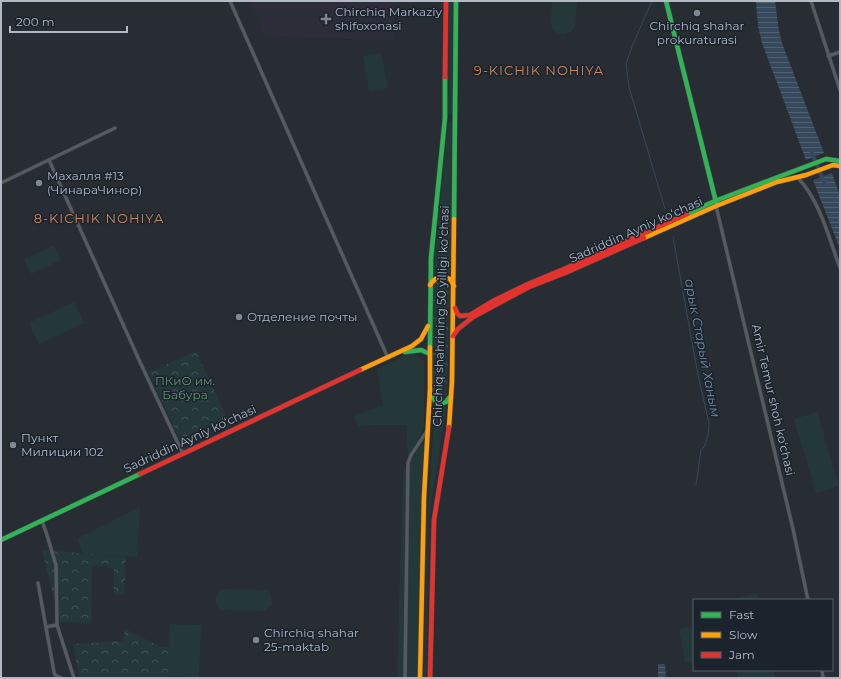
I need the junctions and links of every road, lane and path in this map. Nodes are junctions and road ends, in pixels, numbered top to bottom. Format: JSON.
{"nodes":[{"id":1,"x":230,"y":1,"type":"edge"},
{"id":2,"x":446,"y":1,"type":"edge"},
{"id":3,"x":456,"y":1,"type":"edge"},
{"id":4,"x":666,"y":1,"type":"edge"},
{"id":5,"x":810,"y":1,"type":"edge"},
{"id":6,"x":840,"y":52,"type":"edge"},
{"id":7,"x":828,"y":56,"type":"junction"},
{"id":8,"x":840,"y":90,"type":"edge"},
{"id":9,"x":445,"y":118,"type":"junction"},
{"id":10,"x":454,"y":118,"type":"junction"},
{"id":11,"x":115,"y":128,"type":"dead end"},
{"id":12,"x":49,"y":160,"type":"junction"},
{"id":13,"x":840,"y":160,"type":"edge"},
{"id":14,"x":840,"y":166,"type":"edge"},
{"id":15,"x":798,"y":178,"type":"junction"},
{"id":16,"x":1,"y":183,"type":"edge"},
{"id":17,"x":716,"y":203,"type":"junction"},
{"id":18,"x":840,"y":268,"type":"edge"},
{"id":19,"x":430,"y":286,"type":"junction"},
{"id":20,"x":454,"y":287,"type":"junction"},
{"id":21,"x":454,"y":301,"type":"junction"},
{"id":22,"x":430,"y":320,"type":"junction"},
{"id":23,"x":452,"y":336,"type":"junction"},
{"id":24,"x":430,"y":354,"type":"junction"},
{"id":25,"x":388,"y":358,"type":"junction"},
{"id":26,"x":430,"y":389,"type":"junction"},
{"id":27,"x":451,"y":390,"type":"junction"},
{"id":28,"x":428,"y":429,"type":"junction"},
{"id":29,"x":183,"y":454,"type":"junction"},
{"id":30,"x":42,"y":521,"type":"junction"},
{"id":31,"x":1,"y":540,"type":"edge"},
{"id":32,"x":38,"y":584,"type":"dead end"},
{"id":33,"x":808,"y":599,"type":"edge"},
{"id":34,"x":57,"y":625,"type":"junction"},
{"id":35,"x":46,"y":627,"type":"junction"},
{"id":36,"x":61,"y":678,"type":"edge"},
{"id":37,"x":74,"y":678,"type":"edge"},
{"id":38,"x":405,"y":678,"type":"edge"},
{"id":39,"x":420,"y":678,"type":"edge"},
{"id":40,"x":430,"y":678,"type":"edge"}],
"edges":[{"from":1,"to":25,"type":"street"},
{"from":2,"to":9,"type":"main road","name":"Chirchiq shahrining 50 yilligi koʻchasi"},
{"from":3,"to":10,"type":"main road","name":"Chirchiq shahrining 50 yilligi koʻchasi"},
{"from":4,"to":17,"type":"main road","name":"Amir Temur shoh ko‘chasi"},
{"from":5,"to":7,"type":"street"},
{"from":6,"to":7,"type":"street"},
{"from":7,"to":8,"type":"street"},
{"from":9,"to":10,"type":"main road"},
{"from":9,"to":19,"type":"main road","name":"Chirchiq shahrining 50 yilligi koʻchasi"},
{"from":10,"to":20,"type":"main road","name":"Chirchiq shahrining 50 yilligi koʻchasi"},
{"from":11,"to":12,"type":"street"},
{"from":12,"to":16,"type":"street"},
{"from":12,"to":29,"type":"street"},
{"from":13,"to":17,"type":"main road","name":"Sadriddin Ayniy ko‘chasi"},
{"from":14,"to":15,"type":"main road","name":"Sadriddin Ayniy ko‘chasi"},
{"from":15,"to":17,"type":"main road","name":"Sadriddin Ayniy ko‘chasi"},
{"from":15,"to":18,"type":"street"},
{"from":17,"to":21,"type":"main road","name":"Sadriddin Ayniy ko‘chasi"},
{"from":17,"to":23,"type":"main road","name":"Sadriddin Ayniy ko‘chasi"},
{"from":17,"to":33,"type":"street","name":"Amir Temur shoh ko‘chasi"},
{"from":19,"to":20,"type":"main road"},
{"from":19,"to":22,"type":"main road","name":"Chirchiq shahrining 50 yilligi koʻchasi"},
{"from":20,"to":21,"type":"main road","name":"Chirchiq shahrining 50 yilligi koʻchasi"},
{"from":21,"to":23,"type":"main road","name":"Chirchiq shahrining 50 yilligi koʻchasi"},
{"from":22,"to":24,"type":"main road","name":"Chirchiq shahrining 50 yilligi koʻchasi"},
{"from":22,"to":25,"type":"main road"},
{"from":23,"to":27,"type":"main road","name":"Chirchiq shahrining 50 yilligi koʻchasi"},
{"from":24,"to":25,"type":"main road"},
{"from":24,"to":26,"type":"main road","name":"Chirchiq shahrining 50 yilligi koʻchasi"},
{"from":25,"to":29,"type":"main road","name":"Sadriddin Ayniy ko‘chasi"},
{"from":26,"to":27,"type":"main road"},
{"from":26,"to":28,"type":"main road","name":"Chirchiq shahrining 50 yilligi koʻchasi"},
{"from":27,"to":40,"type":"main road","name":"Chirchiq shahrining 50 yilligi koʻchasi"},
{"from":28,"to":38,"type":"street"},
{"from":28,"to":39,"type":"main road","name":"Chirchiq shahrining 50 yilligi koʻchasi"},
{"from":29,"to":30,"type":"main road","name":"Sadriddin Ayniy ko‘chasi"},
{"from":30,"to":31,"type":"main road","name":"Sadriddin Ayniy ko‘chasi"},
{"from":30,"to":34,"type":"street"},
{"from":32,"to":35,"type":"street"},
{"from":34,"to":35,"type":"street"},
{"from":34,"to":37,"type":"street"},
{"from":35,"to":36,"type":"street"}]}
